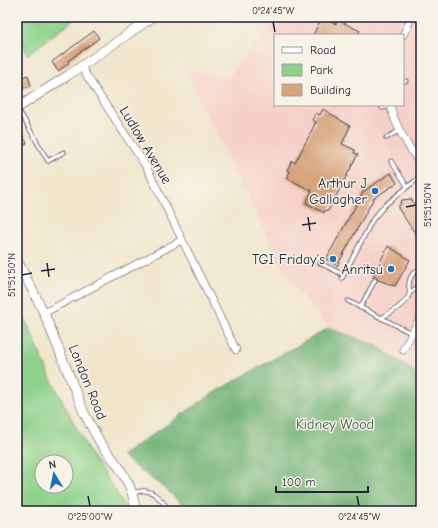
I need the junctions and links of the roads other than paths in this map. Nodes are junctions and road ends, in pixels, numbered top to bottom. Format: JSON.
{"nodes":[{"id":1,"x":153,"y":17,"type":"edge"},
{"id":2,"x":412,"y":17,"type":"edge"},
{"id":3,"x":404,"y":34,"type":"edge"},
{"id":4,"x":81,"y":66,"type":"junction"},
{"id":5,"x":390,"y":106,"type":"edge"},
{"id":6,"x":17,"y":108,"type":"edge"},
{"id":7,"x":382,"y":108,"type":"dead end"},
{"id":8,"x":399,"y":131,"type":"junction"},
{"id":9,"x":386,"y":138,"type":"dead end"},
{"id":10,"x":64,"y":152,"type":"dead end"},
{"id":11,"x":391,"y":161,"type":"dead end"},
{"id":12,"x":421,"y":165,"type":"edge"},
{"id":13,"x":421,"y":176,"type":"edge"},
{"id":14,"x":407,"y":186,"type":"junction"},
{"id":15,"x":182,"y":240,"type":"junction"},
{"id":16,"x":17,"y":260,"type":"edge"},
{"id":17,"x":320,"y":263,"type":"dead end"},
{"id":18,"x":421,"y":270,"type":"edge"},
{"id":19,"x":375,"y":280,"type":"dead end"},
{"id":20,"x":421,"y":282,"type":"edge"},
{"id":21,"x":410,"y":292,"type":"junction"},
{"id":22,"x":348,"y":301,"type":"dead end"},
{"id":23,"x":360,"y":308,"type":"junction"},
{"id":24,"x":44,"y":313,"type":"junction"},
{"id":25,"x":421,"y":316,"type":"edge"},
{"id":26,"x":381,"y":318,"type":"junction"},
{"id":27,"x":412,"y":333,"type":"junction"},
{"id":28,"x":421,"y":338,"type":"edge"},
{"id":29,"x":236,"y":350,"type":"dead end"},
{"id":30,"x":403,"y":350,"type":"dead end"},
{"id":31,"x":132,"y":493,"type":"junction"},
{"id":32,"x":136,"y":511,"type":"edge"},
{"id":33,"x":170,"y":511,"type":"edge"}],
"edges":[{"from":1,"to":4,"type":"street"},
{"from":2,"to":3,"type":"street"},
{"from":4,"to":6,"type":"street"},
{"from":4,"to":15,"type":"street","name":"Ludlow Avenue"},
{"from":5,"to":7,"type":"lane"},
{"from":5,"to":8,"type":"street"},
{"from":6,"to":10,"type":"lane"},
{"from":8,"to":9,"type":"lane"},
{"from":8,"to":12,"type":"street"},
{"from":11,"to":14,"type":"lane"},
{"from":13,"to":14,"type":"lane"},
{"from":14,"to":17,"type":"lane"},
{"from":15,"to":24,"type":"street"},
{"from":15,"to":29,"type":"street","name":"Ludlow Avenue"},
{"from":16,"to":24,"type":"street","name":"London Road"},
{"from":18,"to":21,"type":"lane"},
{"from":19,"to":23,"type":"lane"},
{"from":20,"to":21,"type":"lane"},
{"from":21,"to":26,"type":"lane"},
{"from":22,"to":23,"type":"lane"},
{"from":23,"to":26,"type":"lane"},
{"from":24,"to":31,"type":"street","name":"London Road"},
{"from":25,"to":27,"type":"street"},
{"from":26,"to":27,"type":"lane"},
{"from":27,"to":28,"type":"lane"},
{"from":27,"to":30,"type":"street"},
{"from":31,"to":32,"type":"street","name":"London Road"},
{"from":31,"to":33,"type":"lane"}]}
